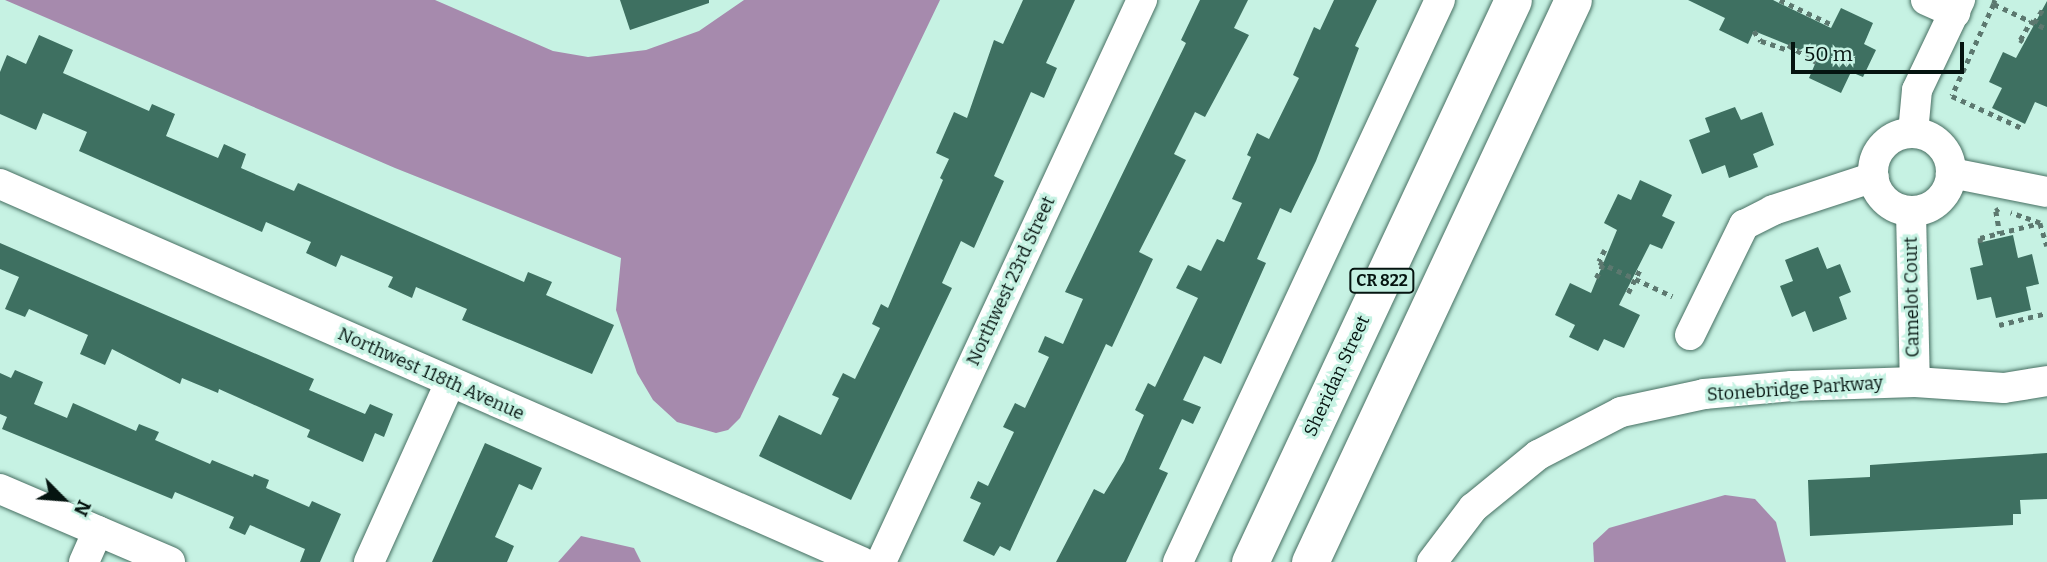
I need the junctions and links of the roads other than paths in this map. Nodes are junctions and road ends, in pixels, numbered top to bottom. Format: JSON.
{"nodes":[{"id":1,"x":1142,"y":0,"type":"edge"},
{"id":2,"x":1440,"y":0,"type":"edge"},
{"id":3,"x":1513,"y":0,"type":"edge"},
{"id":4,"x":1573,"y":0,"type":"edge"},
{"id":5,"x":1926,"y":0,"type":"edge"},
{"id":6,"x":1958,"y":6,"type":"edge"},
{"id":7,"x":1913,"y":133,"type":"junction"},
{"id":8,"x":1951,"y":173,"type":"junction"},
{"id":9,"x":1874,"y":177,"type":"junction"},
{"id":10,"x":0,"y":184,"type":"edge"},
{"id":11,"x":2047,"y":192,"type":"edge"},
{"id":12,"x":1911,"y":212,"type":"junction"},
{"id":13,"x":1690,"y":335,"type":"dead end"},
{"id":14,"x":2047,"y":381,"type":"edge"},
{"id":15,"x":1915,"y":382,"type":"junction"},
{"id":16,"x":450,"y":383,"type":"junction"},
{"id":17,"x":0,"y":489,"type":"edge"},
{"id":18,"x":98,"y":531,"type":"junction"},
{"id":19,"x":84,"y":562,"type":"edge"},
{"id":20,"x":170,"y":562,"type":"edge"},
{"id":21,"x":369,"y":562,"type":"edge"},
{"id":22,"x":862,"y":562,"type":"edge"},
{"id":23,"x":881,"y":562,"type":"edge"},
{"id":24,"x":1178,"y":562,"type":"edge"},
{"id":25,"x":1250,"y":562,"type":"edge"},
{"id":26,"x":1310,"y":562,"type":"edge"},
{"id":27,"x":1432,"y":562,"type":"edge"}],
"edges":[{"from":1,"to":23,"type":"street","name":"Northwest 23rd Street"},
{"from":2,"to":24,"type":"street"},
{"from":3,"to":25,"type":"main road","name":"Sheridan Street","number":"CR 822"},
{"from":4,"to":26,"type":"main road","number":"CR 822"},
{"from":5,"to":6,"type":"street"},
{"from":6,"to":7,"type":"street"},
{"from":7,"to":8,"type":"street"},
{"from":7,"to":9,"type":"street"},
{"from":8,"to":11,"type":"street"},
{"from":8,"to":12,"type":"street","name":"Camelot Court"},
{"from":9,"to":12,"type":"street","name":"Camelot Court"},
{"from":9,"to":13,"type":"street"},
{"from":10,"to":16,"type":"street","name":"Northwest 118th Avenue"},
{"from":12,"to":15,"type":"street","name":"Camelot Court"},
{"from":14,"to":15,"type":"street","name":"Stonebridge Parkway"},
{"from":15,"to":27,"type":"street","name":"Stonebridge Parkway"},
{"from":16,"to":21,"type":"street"},
{"from":16,"to":22,"type":"street","name":"Northwest 118th Avenue"},
{"from":17,"to":18,"type":"street"},
{"from":18,"to":19,"type":"street"},
{"from":18,"to":20,"type":"street"}]}
